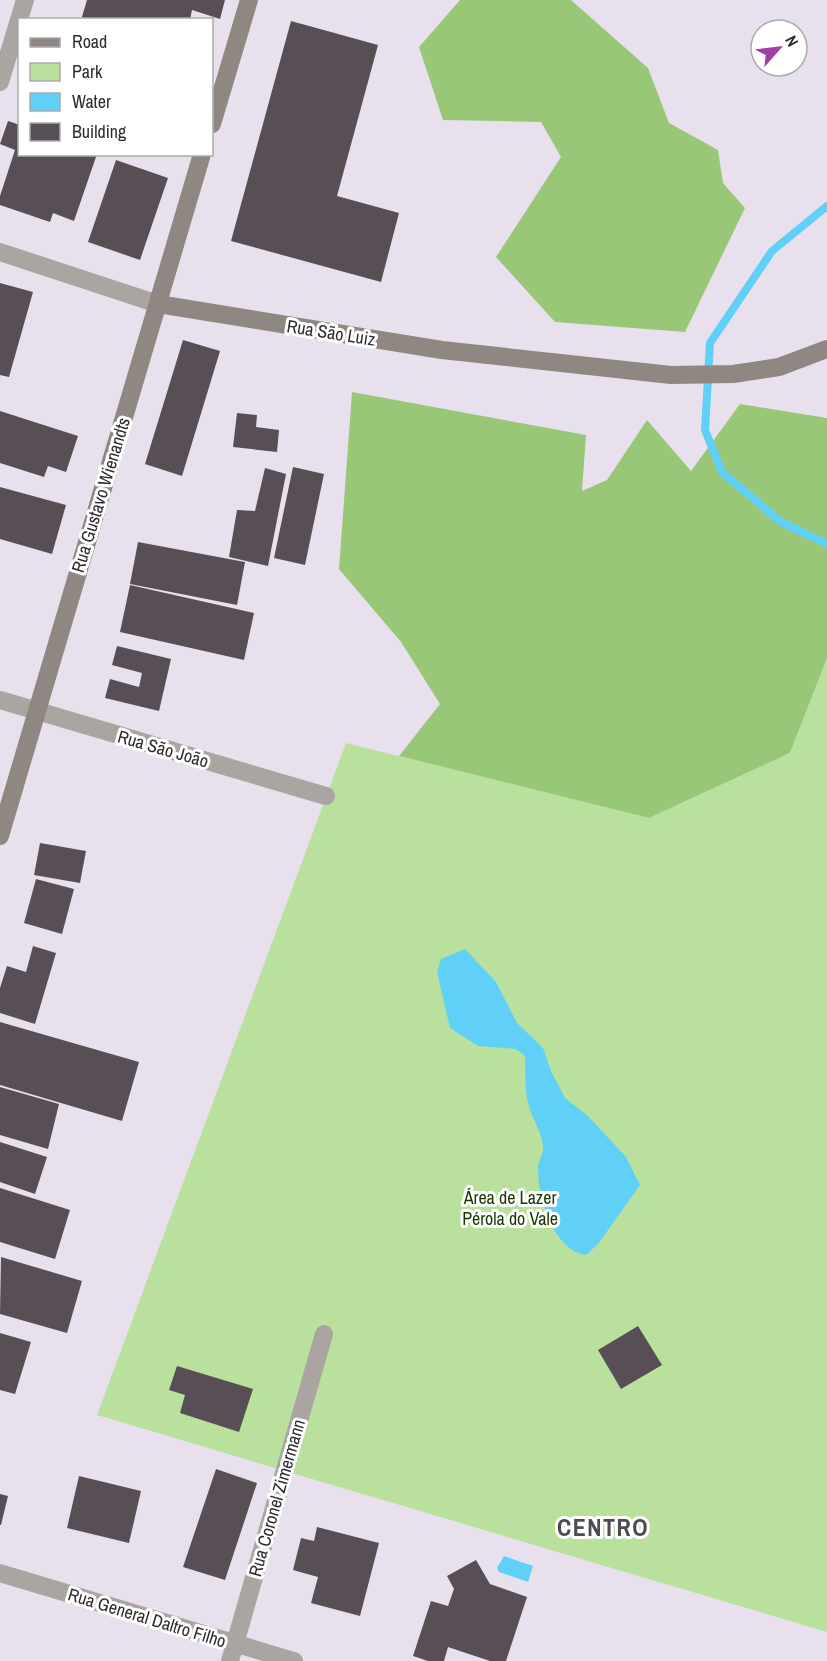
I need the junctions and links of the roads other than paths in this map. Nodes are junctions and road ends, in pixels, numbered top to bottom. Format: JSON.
{"nodes":[{"id":1,"x":25,"y":0,"type":"edge"},
{"id":2,"x":249,"y":0,"type":"edge"},
{"id":3,"x":20,"y":18,"type":"edge"},
{"id":4,"x":18,"y":23,"type":"edge"},
{"id":5,"x":0,"y":82,"type":"edge"},
{"id":6,"x":213,"y":121,"type":"edge"},
{"id":7,"x":201,"y":156,"type":"edge"},
{"id":8,"x":0,"y":252,"type":"edge"},
{"id":9,"x":158,"y":304,"type":"junction"},
{"id":10,"x":827,"y":349,"type":"edge"},
{"id":11,"x":0,"y":700,"type":"edge"},
{"id":12,"x":36,"y":712,"type":"junction"},
{"id":13,"x":326,"y":796,"type":"dead end"},
{"id":14,"x":0,"y":836,"type":"edge"},
{"id":15,"x":324,"y":1334,"type":"dead end"},
{"id":16,"x":0,"y":1573,"type":"edge"},
{"id":17,"x":232,"y":1653,"type":"edge"},
{"id":18,"x":294,"y":1661,"type":"edge"}],
"edges":[{"from":1,"to":3,"type":"street"},
{"from":2,"to":6,"type":"main road"},
{"from":4,"to":5,"type":"street"},
{"from":7,"to":9,"type":"main road","name":"Rua Gustavo Wienandts"},
{"from":8,"to":9,"type":"street","name":"Rua São Luiz"},
{"from":9,"to":10,"type":"main road","name":"Rua São Luiz"},
{"from":9,"to":12,"type":"main road","name":"Rua Gustavo Wienandts"},
{"from":11,"to":12,"type":"street","name":"Rua São João"},
{"from":12,"to":13,"type":"street","name":"Rua São João"},
{"from":12,"to":14,"type":"main road","name":"Rua Gustavo Wienandts"},
{"from":15,"to":17,"type":"street","name":"Rua Coronel Zimermann"},
{"from":16,"to":17,"type":"street","name":"Rua General Daltro Filho"},
{"from":17,"to":18,"type":"street","name":"Rua General Daltro Filho"}]}
